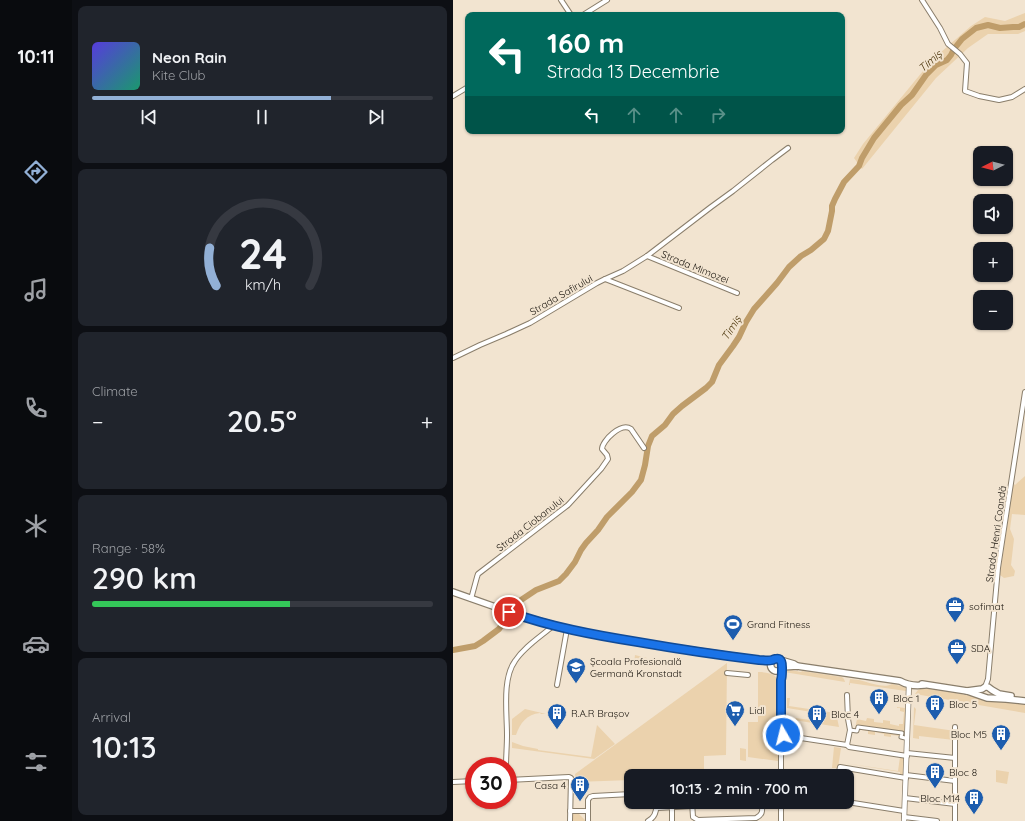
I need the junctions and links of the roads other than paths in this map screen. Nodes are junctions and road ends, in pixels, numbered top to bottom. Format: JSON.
{"nodes":[{"id":1,"x":561,"y":0,"type":"edge"},
{"id":2,"x":607,"y":0,"type":"edge"},
{"id":3,"x":922,"y":0,"type":"edge"},
{"id":4,"x":569,"y":12,"type":"edge"},
{"id":5,"x":588,"y":12,"type":"edge"},
{"id":6,"x":465,"y":89,"type":"edge"},
{"id":7,"x":1025,"y":89,"type":"edge"},
{"id":8,"x":453,"y":96,"type":"edge"},
{"id":9,"x":788,"y":148,"type":"dead end"},
{"id":10,"x":647,"y":256,"type":"junction"},
{"id":11,"x":605,"y":280,"type":"junction"},
{"id":12,"x":737,"y":293,"type":"dead end"},
{"id":13,"x":679,"y":308,"type":"dead end"},
{"id":14,"x":453,"y":358,"type":"edge"},
{"id":15,"x":1025,"y":392,"type":"edge"},
{"id":16,"x":645,"y":448,"type":"dead end"},
{"id":17,"x":453,"y":592,"type":"edge"},
{"id":18,"x":471,"y":599,"type":"junction"},
{"id":19,"x":553,"y":626,"type":"junction"},
{"id":20,"x":567,"y":629,"type":"junction"},
{"id":21,"x":781,"y":660,"type":"junction"},
{"id":22,"x":771,"y":663,"type":"junction"},
{"id":23,"x":797,"y":666,"type":"junction"},
{"id":24,"x":782,"y":668,"type":"junction"},
{"id":25,"x":775,"y":671,"type":"junction"},
{"id":26,"x":727,"y":673,"type":"dead end"},
{"id":27,"x":748,"y":675,"type":"dead end"},
{"id":28,"x":781,"y":680,"type":"junction"},
{"id":29,"x":900,"y":681,"type":"junction"},
{"id":30,"x":909,"y":684,"type":"junction"},
{"id":31,"x":923,"y":684,"type":"junction"},
{"id":32,"x":557,"y":686,"type":"dead end"},
{"id":33,"x":987,"y":688,"type":"junction"},
{"id":34,"x":967,"y":691,"type":"junction"},
{"id":35,"x":847,"y":695,"type":"dead end"},
{"id":36,"x":986,"y":698,"type":"junction"},
{"id":37,"x":1025,"y":698,"type":"edge"},
{"id":38,"x":1025,"y":701,"type":"edge"},
{"id":39,"x":955,"y":727,"type":"dead end"},
{"id":40,"x":850,"y":730,"type":"junction"},
{"id":41,"x":781,"y":735,"type":"junction"},
{"id":42,"x":905,"y":738,"type":"dead end"},
{"id":43,"x":847,"y":745,"type":"junction"},
{"id":44,"x":907,"y":754,"type":"junction"},
{"id":45,"x":506,"y":757,"type":"edge"},
{"id":46,"x":955,"y":758,"type":"junction"},
{"id":47,"x":781,"y":769,"type":"edge"},
{"id":48,"x":840,"y":769,"type":"edge"},
{"id":49,"x":906,"y":776,"type":"junction"},
{"id":50,"x":517,"y":780,"type":"edge"},
{"id":51,"x":465,"y":781,"type":"edge"},
{"id":52,"x":955,"y":781,"type":"junction"},
{"id":53,"x":453,"y":782,"type":"edge"},
{"id":54,"x":624,"y":794,"type":"edge"},
{"id":55,"x":905,"y":798,"type":"junction"},
{"id":56,"x":854,"y":803,"type":"edge"},
{"id":57,"x":955,"y":804,"type":"junction"},
{"id":58,"x":657,"y":809,"type":"edge"},
{"id":59,"x":672,"y":809,"type":"edge"},
{"id":60,"x":692,"y":809,"type":"edge"},
{"id":61,"x":762,"y":809,"type":"edge"},
{"id":62,"x":781,"y":809,"type":"edge"},
{"id":63,"x":570,"y":811,"type":"junction"},
{"id":64,"x":588,"y":811,"type":"junction"},
{"id":65,"x":905,"y":811,"type":"junction"},
{"id":66,"x":904,"y":819,"type":"edge"},
{"id":67,"x":570,"y":821,"type":"edge"},
{"id":68,"x":588,"y":821,"type":"edge"},
{"id":69,"x":648,"y":821,"type":"edge"},
{"id":70,"x":672,"y":821,"type":"edge"},
{"id":71,"x":781,"y":821,"type":"edge"},
{"id":72,"x":937,"y":821,"type":"edge"},
{"id":73,"x":955,"y":821,"type":"edge"}],
"edges":[{"from":1,"to":4,"type":"street"},
{"from":2,"to":5,"type":"street"},
{"from":3,"to":7,"type":"street"},
{"from":6,"to":8,"type":"street"},
{"from":9,"to":10,"type":"street"},
{"from":10,"to":11,"type":"street"},
{"from":10,"to":12,"type":"street","name":"Strada Mimozei"},
{"from":11,"to":13,"type":"street","name":"Strada Safirului"},
{"from":11,"to":14,"type":"street","name":"Strada Safirului"},
{"from":15,"to":33,"type":"street","name":"Strada Henri Coandă"},
{"from":16,"to":18,"type":"street","name":"Strada Ciobanului"},
{"from":17,"to":18,"type":"main road"},
{"from":18,"to":19,"type":"main road"},
{"from":19,"to":20,"type":"main road"},
{"from":19,"to":45,"type":"street"},
{"from":20,"to":22,"type":"main road"},
{"from":20,"to":32,"type":"street"},
{"from":21,"to":22,"type":"main road"},
{"from":21,"to":23,"type":"main road"},
{"from":21,"to":24,"type":"main road"},
{"from":22,"to":25,"type":"main road"},
{"from":23,"to":24,"type":"main road"},
{"from":23,"to":29,"type":"main road"},
{"from":24,"to":25,"type":"main road"},
{"from":24,"to":28,"type":"street"},
{"from":25,"to":28,"type":"street"},
{"from":26,"to":27,"type":"street"},
{"from":28,"to":41,"type":"street"},
{"from":29,"to":30,"type":"main road"},
{"from":29,"to":31,"type":"main road"},
{"from":30,"to":31,"type":"main road"},
{"from":30,"to":44,"type":"street"},
{"from":31,"to":34,"type":"main road"},
{"from":33,"to":34,"type":"main road"},
{"from":33,"to":36,"type":"main road"},
{"from":33,"to":36,"type":"main road"},
{"from":33,"to":37,"type":"main road"},
{"from":34,"to":36,"type":"main road"},
{"from":35,"to":40,"type":"street"},
{"from":36,"to":38,"type":"main road"},
{"from":39,"to":46,"type":"street"},
{"from":40,"to":42,"type":"street"},
{"from":40,"to":43,"type":"street"},
{"from":41,"to":43,"type":"street"},
{"from":41,"to":47,"type":"street"},
{"from":43,"to":44,"type":"street"},
{"from":44,"to":46,"type":"street"},
{"from":44,"to":49,"type":"street"},
{"from":46,"to":52,"type":"street"},
{"from":48,"to":49,"type":"street"},
{"from":49,"to":52,"type":"street"},
{"from":49,"to":55,"type":"street"},
{"from":50,"to":63,"type":"street"},
{"from":51,"to":53,"type":"street"},
{"from":52,"to":57,"type":"street"},
{"from":54,"to":64,"type":"street"},
{"from":55,"to":57,"type":"street"},
{"from":55,"to":65,"type":"street"},
{"from":56,"to":65,"type":"street"},
{"from":57,"to":73,"type":"street"},
{"from":58,"to":69,"type":"street"},
{"from":59,"to":70,"type":"street"},
{"from":60,"to":61,"type":"street"},
{"from":62,"to":71,"type":"street"},
{"from":63,"to":64,"type":"street"},
{"from":63,"to":67,"type":"street"},
{"from":64,"to":68,"type":"street"},
{"from":65,"to":66,"type":"street"},
{"from":66,"to":72,"type":"street"}]}
